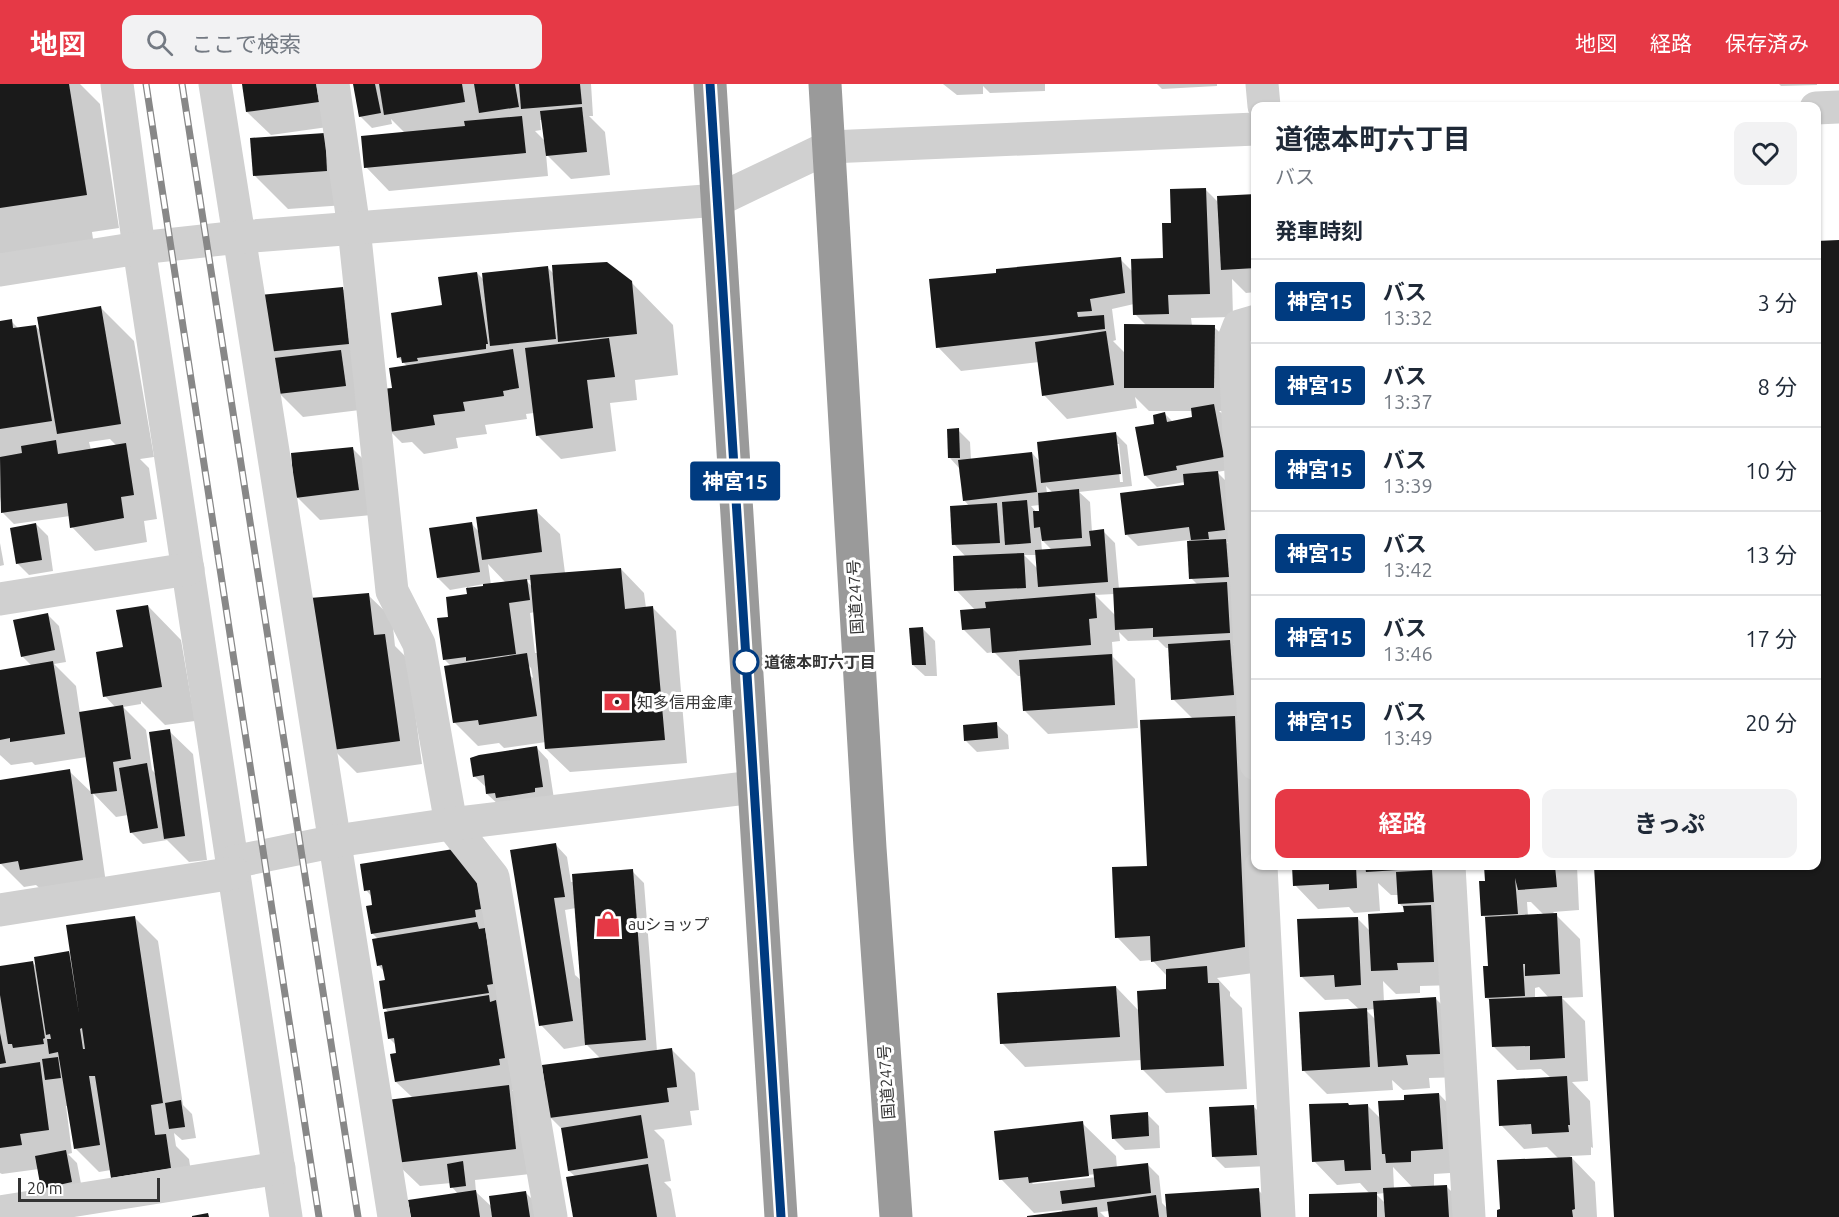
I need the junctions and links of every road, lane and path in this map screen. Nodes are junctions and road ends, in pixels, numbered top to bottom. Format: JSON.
{"nodes":[{"id":1,"x":117,"y":84,"type":"edge"},
{"id":2,"x":215,"y":84,"type":"edge"},
{"id":3,"x":333,"y":84,"type":"edge"},
{"id":4,"x":710,"y":84,"type":"edge"},
{"id":5,"x":825,"y":84,"type":"edge"},
{"id":6,"x":1262,"y":84,"type":"edge"},
{"id":7,"x":1264,"y":102,"type":"edge"},
{"id":8,"x":1839,"y":107,"type":"edge"},
{"id":9,"x":1821,"y":108,"type":"edge"},
{"id":10,"x":1251,"y":129,"type":"edge"},
{"id":11,"x":829,"y":147,"type":"junction"},
{"id":12,"x":718,"y":201,"type":"junction"},
{"id":13,"x":354,"y":228,"type":"junction"},
{"id":14,"x":240,"y":237,"type":"junction"},
{"id":15,"x":140,"y":248,"type":"junction"},
{"id":16,"x":0,"y":270,"type":"edge"},
{"id":17,"x":1251,"y":322,"type":"edge"},
{"id":18,"x":188,"y":568,"type":"junction"},
{"id":19,"x":0,"y":599,"type":"edge"},
{"id":20,"x":1251,"y":667,"type":"edge"},
{"id":21,"x":754,"y":787,"type":"junction"},
{"id":22,"x":451,"y":824,"type":"junction"},
{"id":23,"x":336,"y":841,"type":"junction"},
{"id":24,"x":234,"y":867,"type":"junction"},
{"id":25,"x":1261,"y":870,"type":"edge"},
{"id":26,"x":1449,"y":870,"type":"edge"},
{"id":27,"x":0,"y":910,"type":"edge"},
{"id":28,"x":279,"y":1168,"type":"junction"},
{"id":29,"x":0,"y":1212,"type":"edge"},
{"id":30,"x":286,"y":1217,"type":"edge"},
{"id":31,"x":394,"y":1217,"type":"edge"},
{"id":32,"x":551,"y":1217,"type":"edge"},
{"id":33,"x":781,"y":1217,"type":"edge"},
{"id":34,"x":896,"y":1217,"type":"edge"},
{"id":35,"x":1279,"y":1217,"type":"edge"},
{"id":36,"x":1469,"y":1217,"type":"edge"}],
"edges":[{"from":1,"to":15,"type":"street"},
{"from":2,"to":14,"type":"street"},
{"from":3,"to":13,"type":"street"},
{"from":4,"to":12,"type":"highway"},
{"from":5,"to":11,"type":"highway","name":"国道247号"},
{"from":6,"to":7,"type":"street"},
{"from":8,"to":9,"type":"street"},
{"from":10,"to":11,"type":"street"},
{"from":11,"to":12,"type":"street"},
{"from":11,"to":34,"type":"highway","name":"国道247号"},
{"from":12,"to":13,"type":"street"},
{"from":12,"to":21,"type":"highway"},
{"from":13,"to":14,"type":"street"},
{"from":13,"to":22,"type":"street"},
{"from":14,"to":15,"type":"street"},
{"from":14,"to":23,"type":"street"},
{"from":15,"to":16,"type":"street"},
{"from":15,"to":18,"type":"street"},
{"from":17,"to":20,"type":"street"},
{"from":18,"to":19,"type":"street"},
{"from":18,"to":24,"type":"street"},
{"from":21,"to":22,"type":"street"},
{"from":21,"to":33,"type":"highway"},
{"from":22,"to":23,"type":"street"},
{"from":22,"to":32,"type":"street"},
{"from":23,"to":24,"type":"street"},
{"from":23,"to":31,"type":"street"},
{"from":24,"to":27,"type":"street"},
{"from":24,"to":28,"type":"street"},
{"from":25,"to":35,"type":"street"},
{"from":26,"to":36,"type":"street"},
{"from":28,"to":29,"type":"street"},
{"from":28,"to":30,"type":"street"}]}
